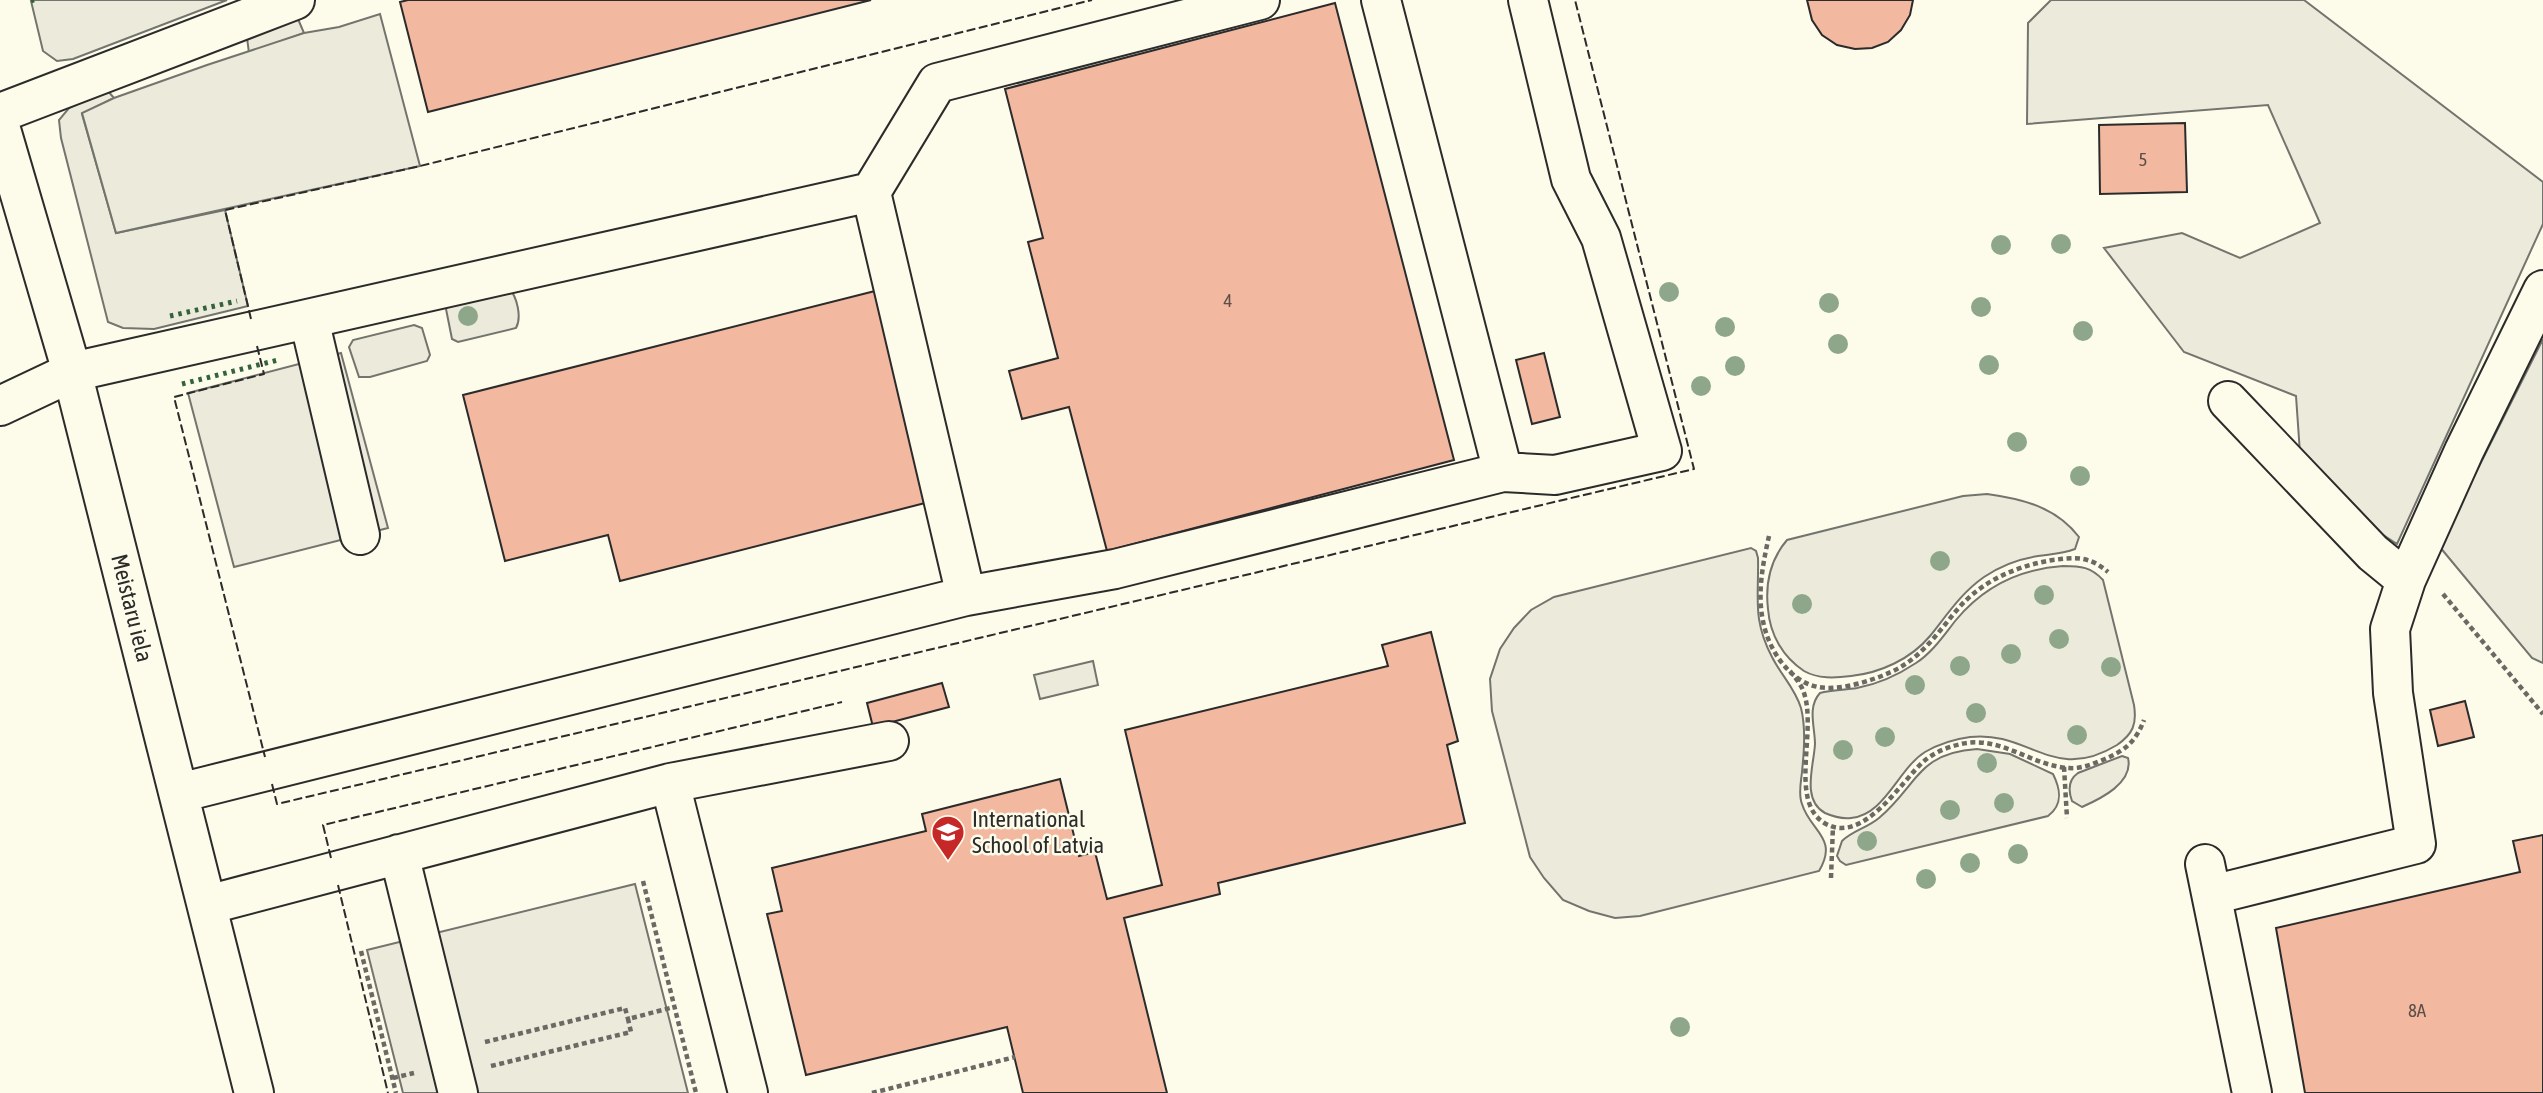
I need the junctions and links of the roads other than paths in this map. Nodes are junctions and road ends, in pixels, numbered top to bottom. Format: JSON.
{"nodes":[{"id":1,"x":295,"y":0,"type":"edge"},
{"id":2,"x":1261,"y":0,"type":"edge"},
{"id":3,"x":1381,"y":0,"type":"edge"},
{"id":4,"x":1528,"y":0,"type":"edge"},
{"id":5,"x":0,"y":113,"type":"edge"},
{"id":6,"x":0,"y":126,"type":"edge"},
{"id":7,"x":871,"y":192,"type":"junction"},
{"id":8,"x":2543,"y":290,"type":"edge"},
{"id":9,"x":309,"y":319,"type":"junction"},
{"id":10,"x":72,"y":372,"type":"junction"},
{"id":11,"x":2228,"y":401,"type":"dead end"},
{"id":12,"x":0,"y":405,"type":"edge"},
{"id":13,"x":1503,"y":472,"type":"junction"},
{"id":14,"x":360,"y":535,"type":"dead end"},
{"id":15,"x":2406,"y":580,"type":"junction"},
{"id":16,"x":966,"y":596,"type":"junction"},
{"id":17,"x":889,"y":741,"type":"dead end"},
{"id":18,"x":670,"y":783,"type":"junction"},
{"id":19,"x":179,"y":793,"type":"junction"},
{"id":20,"x":399,"y":855,"type":"junction"},
{"id":21,"x":207,"y":905,"type":"junction"},
{"id":22,"x":460,"y":1072,"type":"edge"},
{"id":23,"x":254,"y":1093,"type":"edge"},
{"id":24,"x":748,"y":1093,"type":"edge"},
{"id":25,"x":2252,"y":1093,"type":"edge"}],
"edges":[{"from":1,"to":5,"type":"street"},
{"from":2,"to":7,"type":"street"},
{"from":3,"to":13,"type":"street"},
{"from":4,"to":13,"type":"street"},
{"from":6,"to":10,"type":"street","name":"Meistaru iela"},
{"from":7,"to":9,"type":"street"},
{"from":7,"to":16,"type":"street"},
{"from":8,"to":15,"type":"street"},
{"from":9,"to":10,"type":"street"},
{"from":9,"to":14,"type":"street"},
{"from":10,"to":12,"type":"street"},
{"from":10,"to":19,"type":"street","name":"Meistaru iela"},
{"from":11,"to":15,"type":"street"},
{"from":13,"to":16,"type":"street"},
{"from":15,"to":25,"type":"street"},
{"from":16,"to":19,"type":"street"},
{"from":17,"to":18,"type":"street"},
{"from":18,"to":20,"type":"street"},
{"from":18,"to":24,"type":"street"},
{"from":19,"to":21,"type":"street","name":"Meistaru iela"},
{"from":20,"to":21,"type":"street"},
{"from":20,"to":22,"type":"street"},
{"from":21,"to":23,"type":"street","name":"Meistaru iela"}]}
